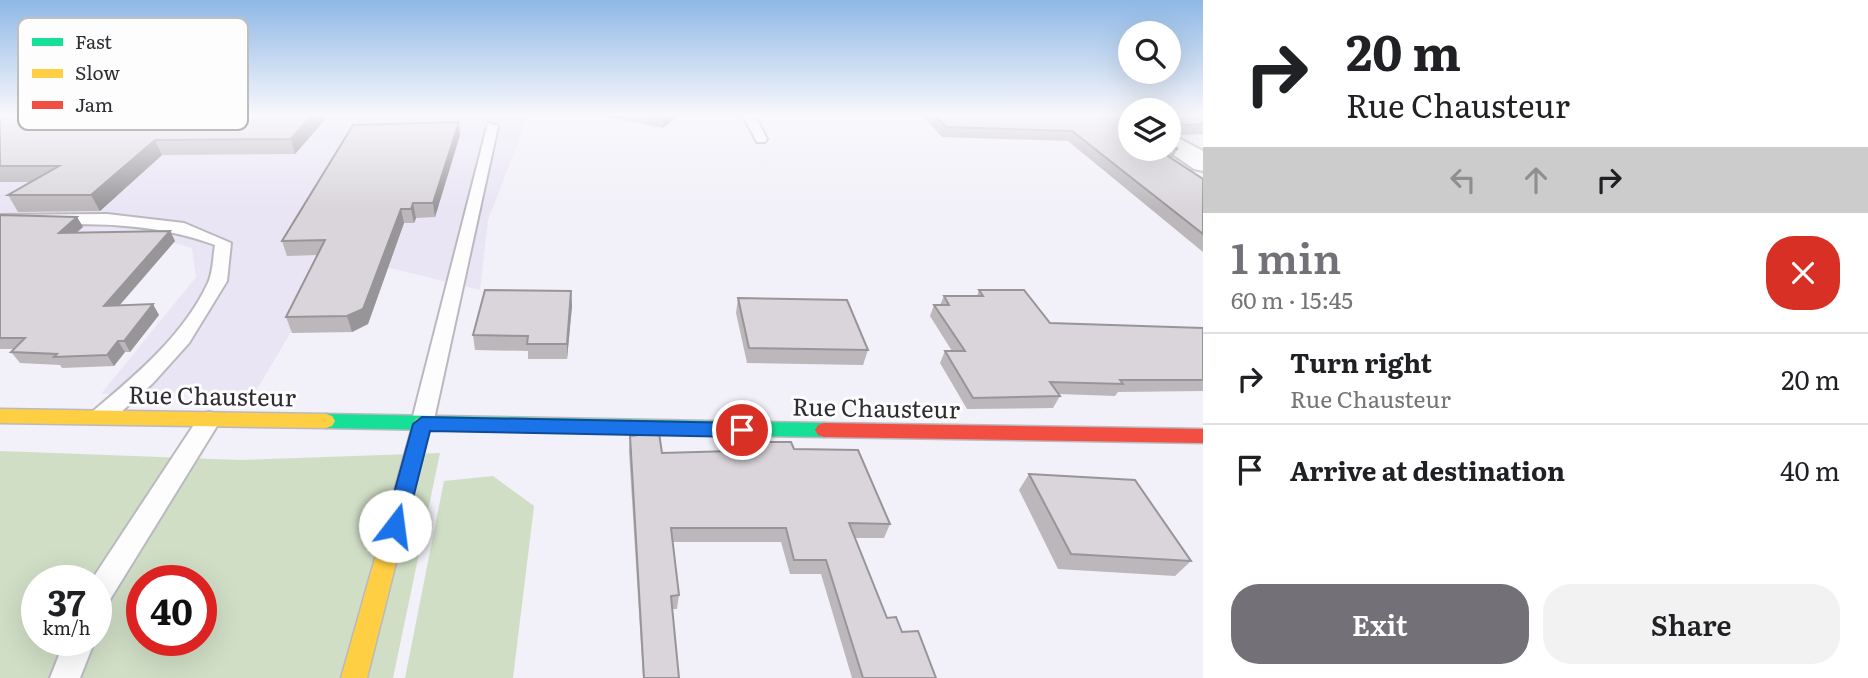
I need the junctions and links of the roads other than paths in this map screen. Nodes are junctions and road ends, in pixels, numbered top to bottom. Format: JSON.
{"nodes":[{"id":1,"x":487,"y":146,"type":"edge"},
{"id":2,"x":1181,"y":148,"type":"edge"},
{"id":3,"x":1203,"y":163,"type":"edge"},
{"id":4,"x":0,"y":220,"type":"edge"},
{"id":5,"x":0,"y":416,"type":"edge"},
{"id":6,"x":99,"y":418,"type":"junction"},
{"id":7,"x":209,"y":420,"type":"junction"},
{"id":8,"x":422,"y":424,"type":"junction"},
{"id":9,"x":1203,"y":436,"type":"edge"},
{"id":10,"x":112,"y":572,"type":"edge"},
{"id":11,"x":74,"y":656,"type":"edge"},
{"id":12,"x":65,"y":678,"type":"edge"},
{"id":13,"x":354,"y":678,"type":"edge"}],
"edges":[{"from":1,"to":8,"type":"lane"},
{"from":2,"to":3,"type":"street"},
{"from":4,"to":6,"type":"lane"},
{"from":5,"to":6,"type":"street","name":"Rue Chausteur"},
{"from":6,"to":7,"type":"street","name":"Rue Chausteur"},
{"from":7,"to":8,"type":"street","name":"Rue Chausteur"},
{"from":7,"to":10,"type":"lane"},
{"from":8,"to":9,"type":"street","name":"Rue Chausteur"},
{"from":8,"to":13,"type":"street"},
{"from":11,"to":12,"type":"lane"}]}
